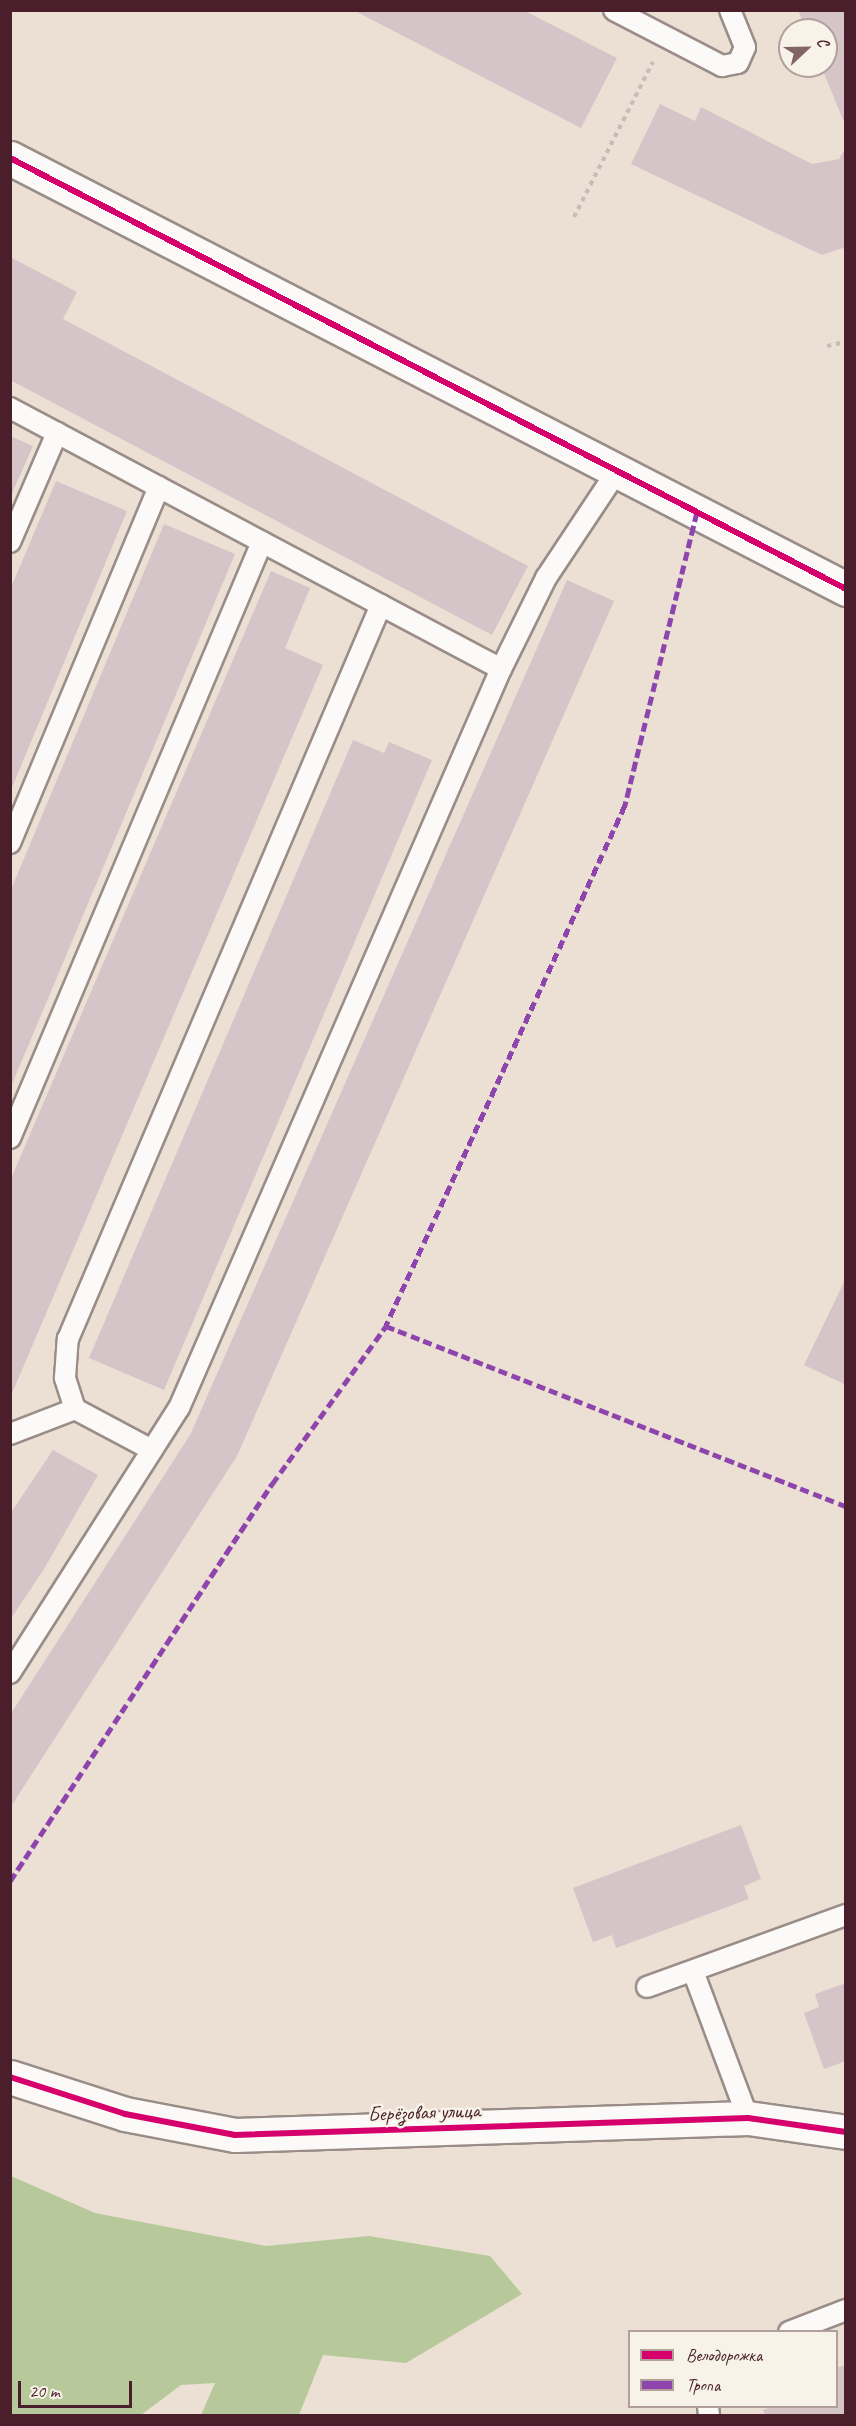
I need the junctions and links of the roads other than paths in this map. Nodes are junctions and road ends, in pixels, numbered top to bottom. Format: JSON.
{"nodes":[{"id":1,"x":614,"y":10,"type":"edge"},
{"id":2,"x":730,"y":10,"type":"edge"},
{"id":3,"x":10,"y":158,"type":"edge"},
{"id":4,"x":10,"y":408,"type":"edge"},
{"id":5,"x":57,"y":433,"type":"junction"},
{"id":6,"x":617,"y":471,"type":"junction"},
{"id":7,"x":159,"y":487,"type":"junction"},
{"id":8,"x":10,"y":542,"type":"edge"},
{"id":9,"x":262,"y":542,"type":"junction"},
{"id":10,"x":846,"y":589,"type":"edge"},
{"id":11,"x":381,"y":605,"type":"junction"},
{"id":12,"x":501,"y":669,"type":"junction"},
{"id":13,"x":10,"y":843,"type":"edge"},
{"id":14,"x":10,"y":1138,"type":"edge"},
{"id":15,"x":75,"y":1409,"type":"junction"},
{"id":16,"x":10,"y":1434,"type":"edge"},
{"id":17,"x":153,"y":1450,"type":"junction"},
{"id":18,"x":10,"y":1673,"type":"edge"},
{"id":19,"x":846,"y":1915,"type":"edge"},
{"id":20,"x":693,"y":1971,"type":"junction"},
{"id":21,"x":647,"y":1988,"type":"dead end"},
{"id":22,"x":10,"y":2077,"type":"edge"},
{"id":23,"x":748,"y":2118,"type":"junction"},
{"id":24,"x":845,"y":2132,"type":"edge"},
{"id":25,"x":846,"y":2310,"type":"edge"},
{"id":26,"x":792,"y":2330,"type":"edge"}],
"edges":[{"from":1,"to":2,"type":"lane"},
{"from":3,"to":6,"type":"street"},
{"from":4,"to":5,"type":"lane"},
{"from":5,"to":7,"type":"lane"},
{"from":5,"to":8,"type":"lane"},
{"from":6,"to":10,"type":"street"},
{"from":6,"to":12,"type":"lane"},
{"from":7,"to":9,"type":"lane"},
{"from":7,"to":13,"type":"lane"},
{"from":9,"to":11,"type":"lane"},
{"from":9,"to":14,"type":"lane"},
{"from":11,"to":12,"type":"lane"},
{"from":11,"to":15,"type":"lane"},
{"from":12,"to":17,"type":"lane"},
{"from":15,"to":16,"type":"lane"},
{"from":15,"to":17,"type":"lane"},
{"from":17,"to":18,"type":"lane"},
{"from":19,"to":20,"type":"lane"},
{"from":20,"to":21,"type":"lane"},
{"from":20,"to":23,"type":"lane"},
{"from":22,"to":23,"type":"street","name":"Берёзовая улица"},
{"from":23,"to":24,"type":"street","name":"Берёзовая улица"},
{"from":25,"to":26,"type":"lane"}]}
